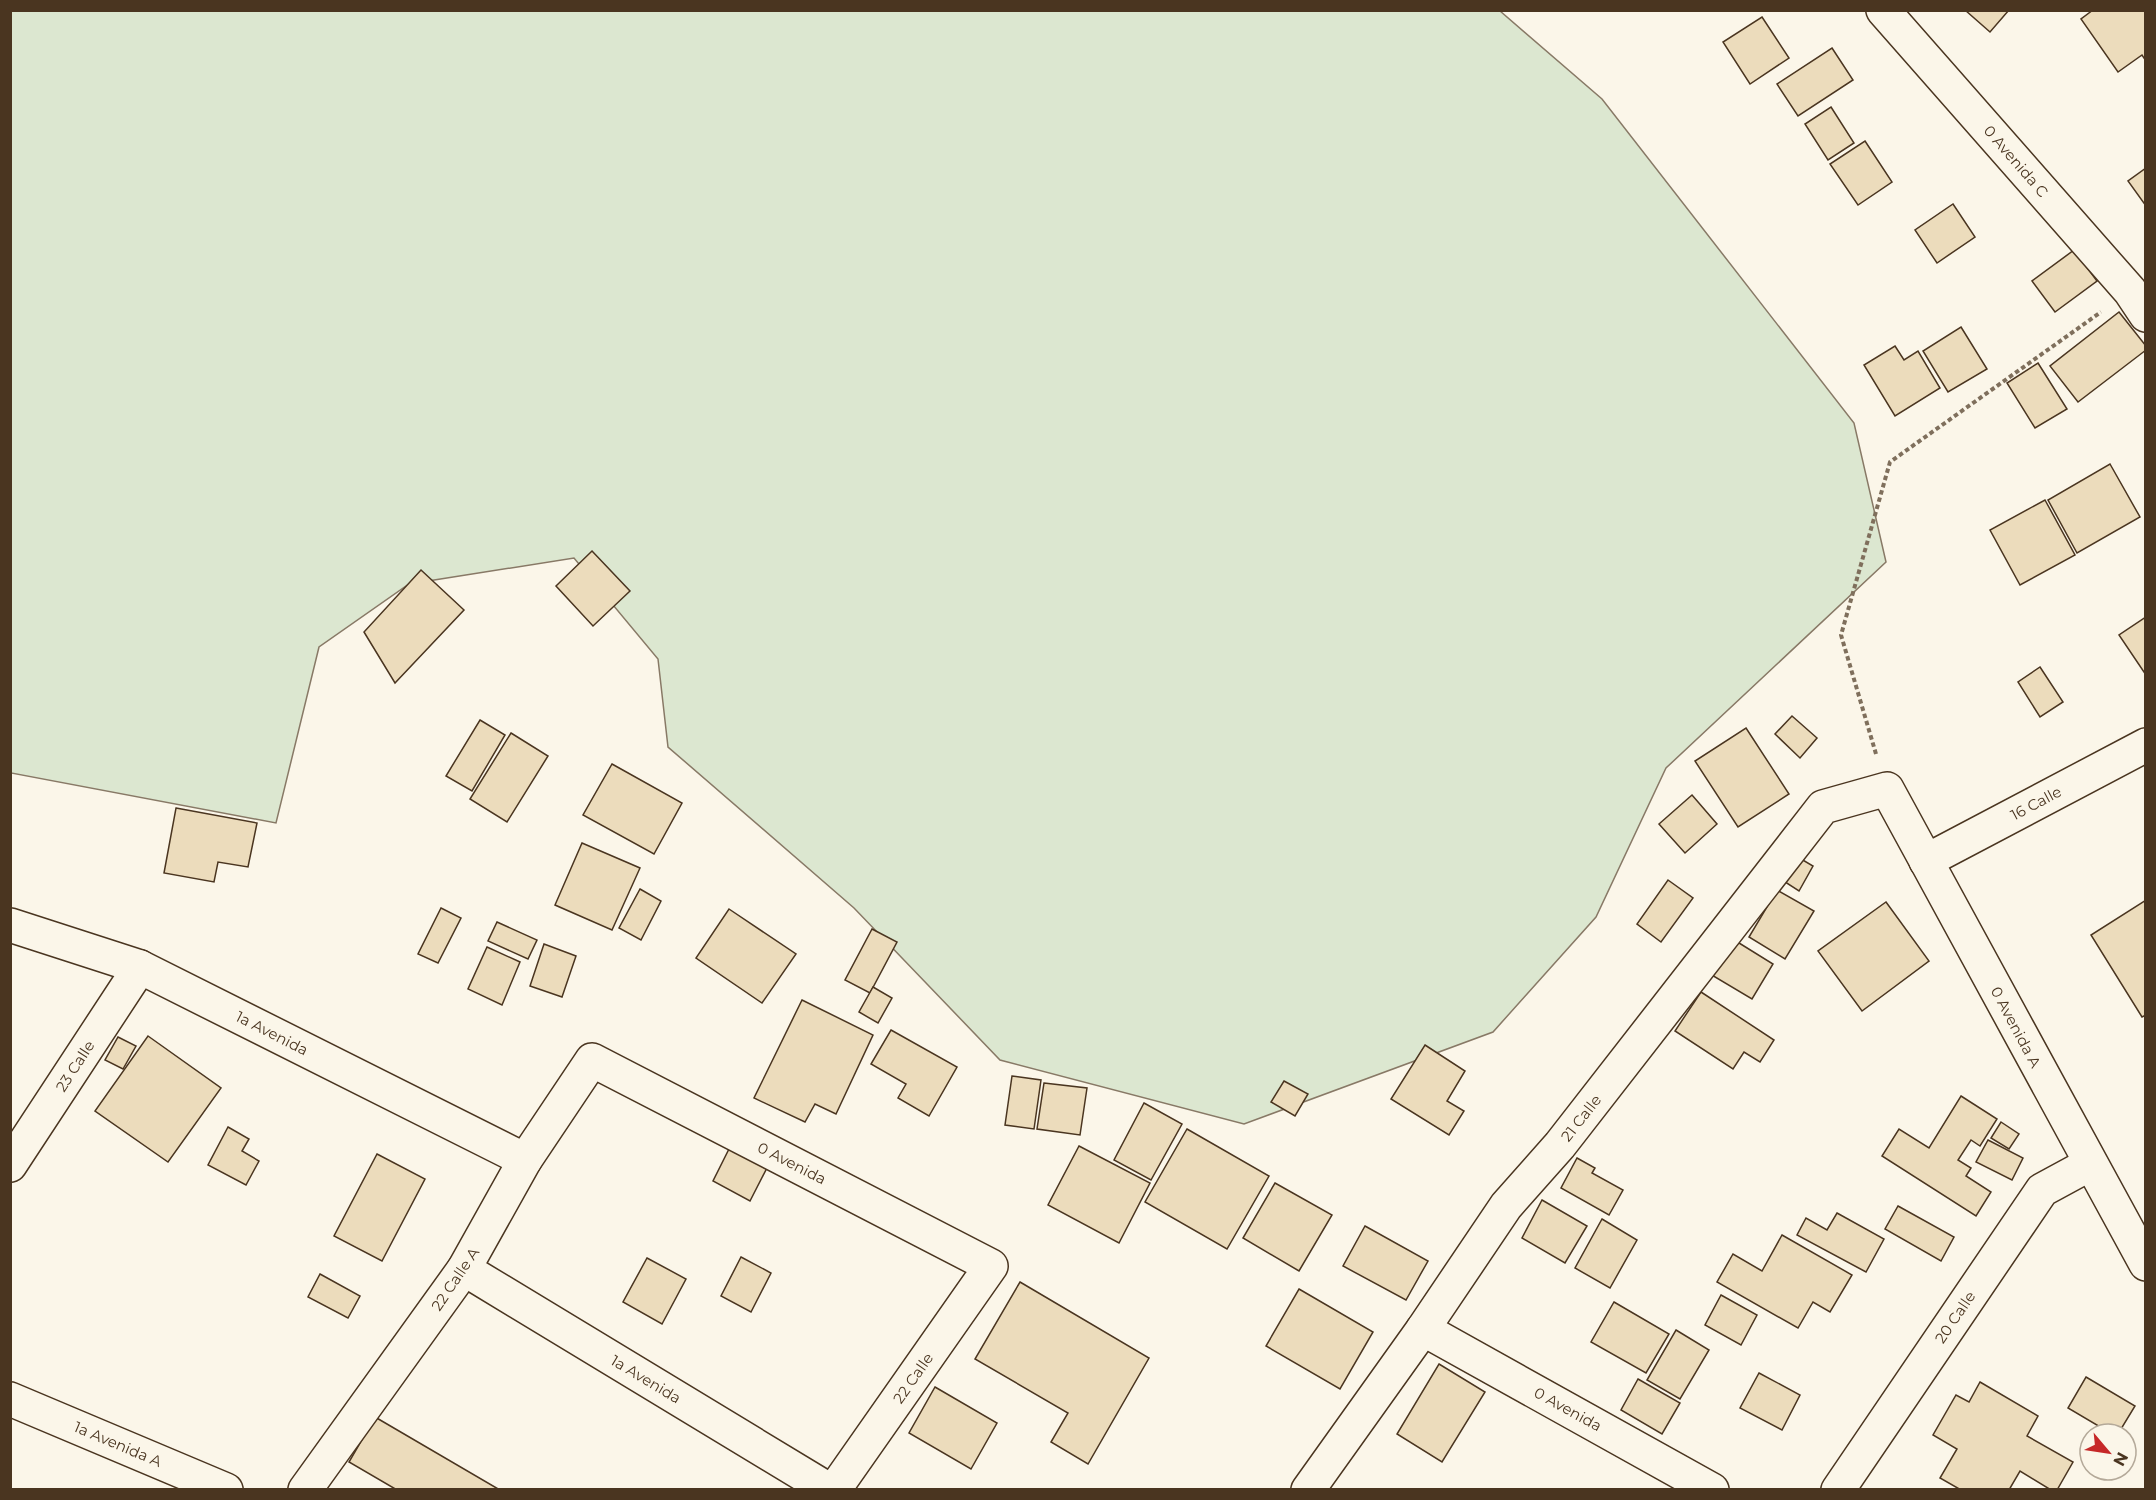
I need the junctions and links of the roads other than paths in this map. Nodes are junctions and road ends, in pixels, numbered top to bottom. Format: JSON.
{"nodes":[{"id":1,"x":1883,"y":10,"type":"edge"},
{"id":2,"x":2138,"y":303,"type":"edge"},
{"id":3,"x":2145,"y":745,"type":"edge"},
{"id":4,"x":1887,"y":789,"type":"joint"},
{"id":5,"x":1926,"y":861,"type":"junction"},
{"id":6,"x":10,"y":925,"type":"edge"},
{"id":7,"x":140,"y":967,"type":"junction"},
{"id":8,"x":592,"y":1060,"type":"joint"},
{"id":9,"x":525,"y":1160,"type":"junction"},
{"id":10,"x":2090,"y":1164,"type":"junction"},
{"id":11,"x":10,"y":1165,"type":"edge"},
{"id":12,"x":2142,"y":1248,"type":"edge"},
{"id":13,"x":991,"y":1266,"type":"joint"},
{"id":14,"x":464,"y":1269,"type":"junction"},
{"id":15,"x":1423,"y":1329,"type":"junction"},
{"id":16,"x":10,"y":1399,"type":"edge"},
{"id":17,"x":226,"y":1490,"type":"edge"},
{"id":18,"x":304,"y":1490,"type":"edge"},
{"id":19,"x":829,"y":1490,"type":"edge"},
{"id":20,"x":834,"y":1490,"type":"edge"},
{"id":21,"x":1308,"y":1490,"type":"edge"},
{"id":22,"x":1712,"y":1490,"type":"edge"},
{"id":23,"x":1838,"y":1490,"type":"edge"}],
"edges":[{"from":1,"to":2,"type":"street","name":"0 Avenida C"},
{"from":3,"to":5,"type":"street","name":"16 Calle"},
{"from":4,"to":5,"type":"street","name":"0 Avenida A"},
{"from":4,"to":15,"type":"street","name":"21 Calle"},
{"from":5,"to":10,"type":"street","name":"0 Avenida A"},
{"from":6,"to":7,"type":"street","name":"1a Avenida"},
{"from":7,"to":9,"type":"street","name":"1a Avenida"},
{"from":7,"to":11,"type":"street","name":"23 Calle"},
{"from":8,"to":9,"type":"street","name":"22 Calle A"},
{"from":8,"to":13,"type":"street","name":"0 Avenida"},
{"from":9,"to":14,"type":"street","name":"22 Calle A"},
{"from":10,"to":12,"type":"street","name":"0 Avenida A"},
{"from":10,"to":23,"type":"street","name":"20 Calle"},
{"from":13,"to":20,"type":"street","name":"22 Calle"},
{"from":14,"to":18,"type":"street","name":"22 Calle A"},
{"from":14,"to":19,"type":"street","name":"1a Avenida"},
{"from":15,"to":21,"type":"street","name":"21 Calle"},
{"from":15,"to":22,"type":"street","name":"0 Avenida"},
{"from":16,"to":17,"type":"street","name":"1a Avenida A"}]}
